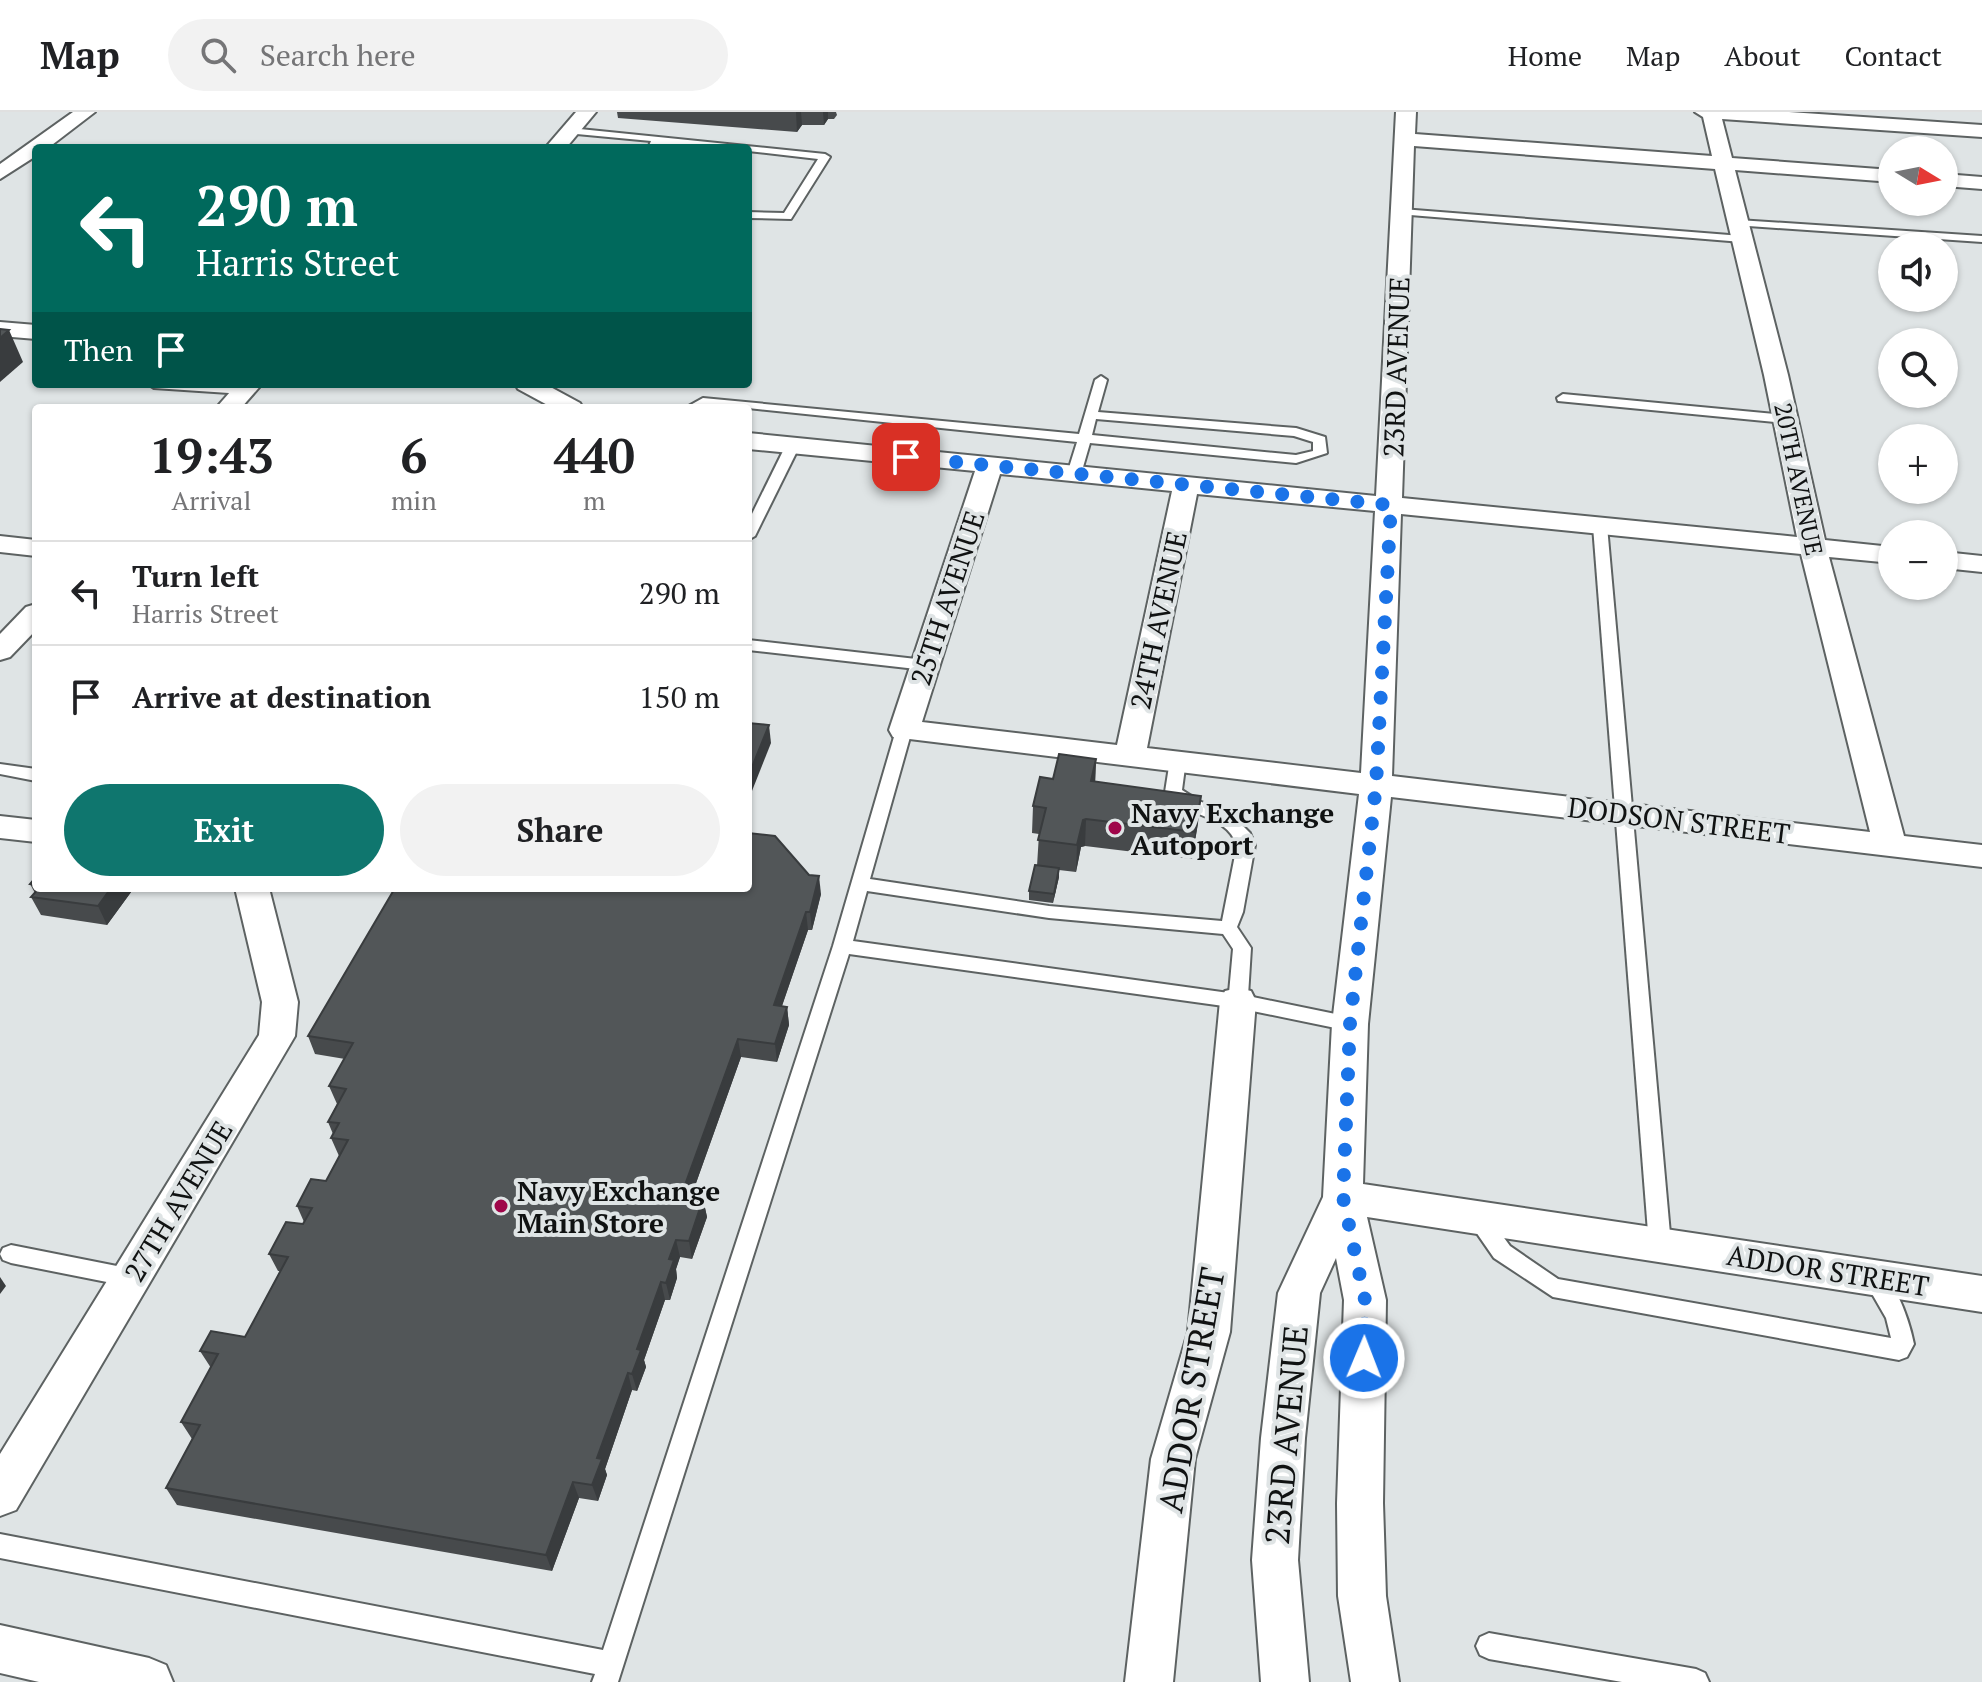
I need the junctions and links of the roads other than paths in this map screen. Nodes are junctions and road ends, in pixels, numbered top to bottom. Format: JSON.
{"nodes":[{"id":1,"x":85,"y":112,"type":"edge"},
{"id":2,"x":586,"y":112,"type":"edge"},
{"id":3,"x":1705,"y":112,"type":"edge"},
{"id":4,"x":1711,"y":112,"type":"edge"},
{"id":5,"x":1788,"y":115,"type":"edge"},
{"id":6,"x":1406,"y":126,"type":"edge"},
{"id":7,"x":570,"y":131,"type":"junction"},
{"id":8,"x":1982,"y":131,"type":"edge"},
{"id":9,"x":40,"y":144,"type":"edge"},
{"id":10,"x":559,"y":144,"type":"edge"},
{"id":11,"x":655,"y":144,"type":"edge"},
{"id":12,"x":752,"y":148,"type":"edge"},
{"id":13,"x":32,"y":150,"type":"edge"},
{"id":14,"x":1722,"y":163,"type":"junction"},
{"id":15,"x":0,"y":173,"type":"edge"},
{"id":16,"x":1878,"y":175,"type":"edge"},
{"id":17,"x":1958,"y":181,"type":"edge"},
{"id":18,"x":1982,"y":183,"type":"edge"},
{"id":19,"x":1402,"y":212,"type":"junction"},
{"id":20,"x":752,"y":215,"type":"edge"},
{"id":21,"x":1740,"y":231,"type":"junction"},
{"id":22,"x":1982,"y":239,"type":"edge"},
{"id":23,"x":0,"y":329,"type":"edge"},
{"id":24,"x":32,"y":332,"type":"edge"},
{"id":25,"x":1101,"y":380,"type":"dead end"},
{"id":26,"x":189,"y":388,"type":"edge"},
{"id":27,"x":534,"y":388,"type":"edge"},
{"id":28,"x":241,"y":394,"type":"edge"},
{"id":29,"x":1563,"y":398,"type":"dead end"},
{"id":30,"x":564,"y":404,"type":"edge"},
{"id":31,"x":699,"y":404,"type":"edge"},
{"id":32,"x":724,"y":404,"type":"edge"},
{"id":33,"x":752,"y":407,"type":"edge"},
{"id":34,"x":1091,"y":415,"type":"junction"},
{"id":35,"x":1785,"y":419,"type":"junction"},
{"id":36,"x":1084,"y":439,"type":"junction"},
{"id":37,"x":752,"y":441,"type":"edge"},
{"id":38,"x":793,"y":445,"type":"junction"},
{"id":39,"x":990,"y":466,"type":"junction"},
{"id":40,"x":1074,"y":474,"type":"junction"},
{"id":41,"x":1186,"y":485,"type":"junction"},
{"id":42,"x":1391,"y":505,"type":"junction"},
{"id":43,"x":1600,"y":526,"type":"junction"},
{"id":44,"x":752,"y":528,"type":"edge"},
{"id":45,"x":0,"y":544,"type":"edge"},
{"id":46,"x":32,"y":548,"type":"edge"},
{"id":47,"x":1813,"y":548,"type":"junction"},
{"id":48,"x":1878,"y":554,"type":"edge"},
{"id":49,"x":1958,"y":561,"type":"edge"},
{"id":50,"x":1982,"y":564,"type":"edge"},
{"id":51,"x":32,"y":617,"type":"edge"},
{"id":52,"x":752,"y":645,"type":"edge"},
{"id":53,"x":0,"y":651,"type":"edge"},
{"id":54,"x":925,"y":665,"type":"junction"},
{"id":55,"x":904,"y":730,"type":"junction"},
{"id":56,"x":1130,"y":755,"type":"junction"},
{"id":57,"x":1178,"y":760,"type":"junction"},
{"id":58,"x":0,"y":769,"type":"edge"},
{"id":59,"x":32,"y":774,"type":"edge"},
{"id":60,"x":1376,"y":785,"type":"junction"},
{"id":61,"x":1626,"y":814,"type":"junction"},
{"id":62,"x":0,"y":827,"type":"edge"},
{"id":63,"x":32,"y":831,"type":"edge"},
{"id":64,"x":1890,"y":845,"type":"junction"},
{"id":65,"x":1982,"y":856,"type":"edge"},
{"id":66,"x":859,"y":884,"type":"junction"},
{"id":67,"x":253,"y":892,"type":"edge"},
{"id":68,"x":1228,"y":928,"type":"junction"},
{"id":69,"x":842,"y":946,"type":"junction"},
{"id":70,"x":1238,"y":1001,"type":"junction"},
{"id":71,"x":1350,"y":1024,"type":"junction"},
{"id":72,"x":1343,"y":1197,"type":"junction"},
{"id":73,"x":1476,"y":1217,"type":"junction"},
{"id":74,"x":1660,"y":1245,"type":"junction"},
{"id":75,"x":11,"y":1254,"type":"dead end"},
{"id":76,"x":1874,"y":1277,"type":"junction"},
{"id":77,"x":132,"y":1278,"type":"junction"},
{"id":78,"x":1982,"y":1294,"type":"edge"},
{"id":79,"x":3,"y":1484,"type":"edge"},
{"id":80,"x":0,"y":1546,"type":"edge"},
{"id":81,"x":1489,"y":1646,"type":"dead end"},
{"id":82,"x":0,"y":1649,"type":"edge"},
{"id":83,"x":608,"y":1673,"type":"edge"},
{"id":84,"x":149,"y":1682,"type":"edge"},
{"id":85,"x":1149,"y":1682,"type":"edge"},
{"id":86,"x":1285,"y":1682,"type":"edge"},
{"id":87,"x":1375,"y":1682,"type":"edge"},
{"id":88,"x":1696,"y":1682,"type":"edge"}],
"edges":[{"from":1,"to":9,"type":"street"},
{"from":2,"to":7,"type":"street"},
{"from":3,"to":4,"type":"street"},
{"from":4,"to":5,"type":"street"},
{"from":4,"to":14,"type":"street","name":"20TH AVENUE"},
{"from":5,"to":8,"type":"street"},
{"from":6,"to":14,"type":"street"},
{"from":6,"to":19,"type":"street","name":"23RD AVENUE"},
{"from":7,"to":10,"type":"street"},
{"from":7,"to":11,"type":"lane"},
{"from":12,"to":20,"type":"lane"},
{"from":13,"to":15,"type":"street"},
{"from":14,"to":16,"type":"street"},
{"from":14,"to":21,"type":"street","name":"20TH AVENUE"},
{"from":17,"to":18,"type":"street"},
{"from":19,"to":21,"type":"lane"},
{"from":19,"to":42,"type":"street","name":"23RD AVENUE"},
{"from":21,"to":22,"type":"lane"},
{"from":21,"to":35,"type":"street","name":"20TH AVENUE"},
{"from":23,"to":24,"type":"street"},
{"from":25,"to":34,"type":"lane"},
{"from":26,"to":28,"type":"lane"},
{"from":27,"to":30,"type":"street"},
{"from":29,"to":35,"type":"lane"},
{"from":31,"to":32,"type":"lane"},
{"from":33,"to":36,"type":"lane"},
{"from":34,"to":36,"type":"lane"},
{"from":34,"to":36,"type":"lane"},
{"from":35,"to":47,"type":"street","name":"20TH AVENUE"},
{"from":36,"to":40,"type":"lane"},
{"from":37,"to":38,"type":"street"},
{"from":38,"to":39,"type":"street"},
{"from":38,"to":44,"type":"lane"},
{"from":39,"to":40,"type":"street"},
{"from":39,"to":54,"type":"street","name":"25TH AVENUE"},
{"from":40,"to":41,"type":"street"},
{"from":41,"to":42,"type":"street"},
{"from":41,"to":56,"type":"street","name":"24TH AVENUE"},
{"from":42,"to":43,"type":"street"},
{"from":42,"to":60,"type":"street","name":"23RD AVENUE"},
{"from":43,"to":47,"type":"street"},
{"from":43,"to":61,"type":"lane"},
{"from":45,"to":46,"type":"street"},
{"from":47,"to":48,"type":"street"},
{"from":47,"to":64,"type":"street","name":"20TH AVENUE"},
{"from":49,"to":50,"type":"street"},
{"from":51,"to":53,"type":"street"},
{"from":52,"to":54,"type":"lane"},
{"from":54,"to":55,"type":"street","name":"25TH AVENUE"},
{"from":55,"to":56,"type":"street","name":"DODSON STREET"},
{"from":55,"to":66,"type":"lane"},
{"from":56,"to":57,"type":"street","name":"DODSON STREET"},
{"from":57,"to":60,"type":"street","name":"DODSON STREET"},
{"from":57,"to":68,"type":"lane"},
{"from":58,"to":59,"type":"lane"},
{"from":60,"to":61,"type":"street","name":"DODSON STREET"},
{"from":60,"to":71,"type":"street","name":"23RD AVENUE"},
{"from":61,"to":64,"type":"street","name":"DODSON STREET"},
{"from":61,"to":74,"type":"lane"},
{"from":62,"to":63,"type":"street"},
{"from":64,"to":65,"type":"street","name":"DODSON STREET"},
{"from":66,"to":68,"type":"lane"},
{"from":66,"to":69,"type":"lane"},
{"from":67,"to":77,"type":"street","name":"27TH AVENUE"},
{"from":68,"to":70,"type":"lane"},
{"from":69,"to":70,"type":"lane"},
{"from":69,"to":83,"type":"lane"},
{"from":70,"to":71,"type":"lane"},
{"from":70,"to":85,"type":"street","name":"ADDOR STREET"},
{"from":71,"to":72,"type":"street","name":"23RD AVENUE"},
{"from":72,"to":73,"type":"street","name":"ADDOR STREET"},
{"from":72,"to":86,"type":"street","name":"23RD AVENUE"},
{"from":72,"to":87,"type":"street","name":"23RD AVENUE"},
{"from":73,"to":74,"type":"street","name":"ADDOR STREET"},
{"from":73,"to":76,"type":"lane"},
{"from":74,"to":76,"type":"street","name":"ADDOR STREET"},
{"from":75,"to":77,"type":"lane"},
{"from":76,"to":78,"type":"street","name":"ADDOR STREET"},
{"from":77,"to":79,"type":"street","name":"27TH AVENUE"},
{"from":80,"to":83,"type":"lane"},
{"from":81,"to":88,"type":"lane"},
{"from":82,"to":84,"type":"street"}]}
